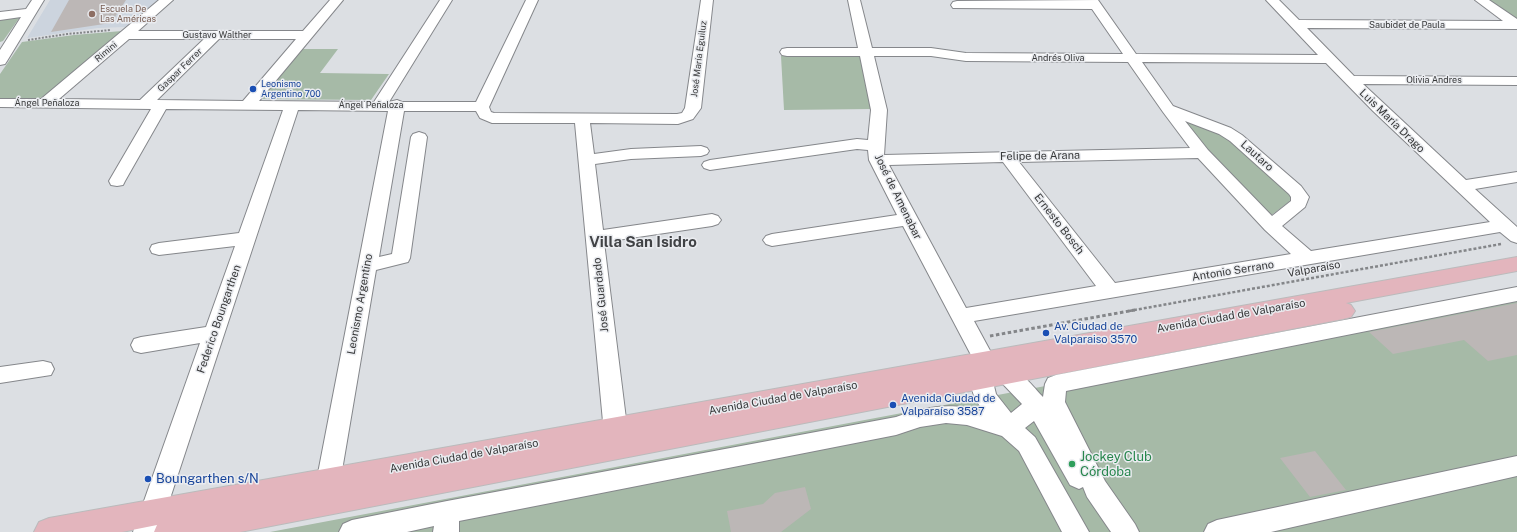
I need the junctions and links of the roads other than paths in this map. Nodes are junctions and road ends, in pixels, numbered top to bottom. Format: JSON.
{"nodes":[{"id":1,"x":38,"y":0,"type":"edge"},
{"id":2,"x":167,"y":0,"type":"edge"},
{"id":3,"x":338,"y":0,"type":"edge"},
{"id":4,"x":446,"y":0,"type":"edge"},
{"id":5,"x":532,"y":0,"type":"edge"},
{"id":6,"x":706,"y":0,"type":"edge"},
{"id":7,"x":854,"y":0,"type":"edge"},
{"id":8,"x":1272,"y":0,"type":"edge"},
{"id":9,"x":1481,"y":0,"type":"edge"},
{"id":10,"x":1094,"y":3,"type":"edge"},
{"id":11,"x":957,"y":4,"type":"dead end"},
{"id":12,"x":31,"y":12,"type":"junction"},
{"id":13,"x":0,"y":16,"type":"edge"},
{"id":14,"x":1296,"y":24,"type":"junction"},
{"id":15,"x":1517,"y":25,"type":"edge"},
{"id":16,"x":130,"y":32,"type":"junction"},
{"id":17,"x":216,"y":35,"type":"junction"},
{"id":18,"x":308,"y":35,"type":"junction"},
{"id":19,"x":787,"y":52,"type":"dead end"},
{"id":20,"x":866,"y":52,"type":"junction"},
{"id":21,"x":1132,"y":58,"type":"junction"},
{"id":22,"x":1330,"y":59,"type":"junction"},
{"id":23,"x":0,"y":61,"type":"edge"},
{"id":24,"x":1350,"y":80,"type":"junction"},
{"id":25,"x":1517,"y":81,"type":"edge"},
{"id":26,"x":0,"y":103,"type":"edge"},
{"id":27,"x":45,"y":103,"type":"junction"},
{"id":28,"x":144,"y":104,"type":"junction"},
{"id":29,"x":161,"y":104,"type":"junction"},
{"id":30,"x":247,"y":105,"type":"junction"},
{"id":31,"x":292,"y":105,"type":"junction"},
{"id":32,"x":388,"y":105,"type":"junction"},
{"id":33,"x":481,"y":107,"type":"junction"},
{"id":34,"x":1168,"y":109,"type":"junction"},
{"id":35,"x":582,"y":119,"type":"junction"},
{"id":36,"x":419,"y":138,"type":"dead end"},
{"id":37,"x":701,"y":151,"type":"dead end"},
{"id":38,"x":876,"y":153,"type":"junction"},
{"id":39,"x":1202,"y":153,"type":"junction"},
{"id":40,"x":1007,"y":157,"type":"junction"},
{"id":41,"x":586,"y":160,"type":"junction"},
{"id":42,"x":710,"y":165,"type":"dead end"},
{"id":43,"x":1517,"y":177,"type":"edge"},
{"id":44,"x":117,"y":181,"type":"dead end"},
{"id":45,"x":1462,"y":186,"type":"junction"},
{"id":46,"x":908,"y":219,"type":"junction"},
{"id":47,"x":712,"y":220,"type":"dead end"},
{"id":48,"x":1271,"y":226,"type":"junction"},
{"id":49,"x":1508,"y":235,"type":"edge"},
{"id":50,"x":595,"y":237,"type":"junction"},
{"id":51,"x":247,"y":238,"type":"junction"},
{"id":52,"x":772,"y":240,"type":"dead end"},
{"id":53,"x":159,"y":249,"type":"dead end"},
{"id":54,"x":1308,"y":258,"type":"junction"},
{"id":55,"x":1517,"y":264,"type":"edge"},
{"id":56,"x":367,"y":266,"type":"junction"},
{"id":57,"x":1517,"y":278,"type":"edge"},
{"id":58,"x":1110,"y":291,"type":"junction"},
{"id":59,"x":1517,"y":294,"type":"edge"},
{"id":60,"x":960,"y":316,"type":"junction"},
{"id":61,"x":214,"y":333,"type":"junction"},
{"id":62,"x":140,"y":345,"type":"dead end"},
{"id":63,"x":43,"y":369,"type":"dead end"},
{"id":64,"x":992,"y":373,"type":"junction"},
{"id":65,"x":0,"y":375,"type":"edge"},
{"id":66,"x":1037,"y":405,"type":"junction"},
{"id":67,"x":1008,"y":428,"type":"junction"},
{"id":68,"x":617,"y":438,"type":"junction"},
{"id":69,"x":1055,"y":439,"type":"junction"},
{"id":70,"x":1027,"y":444,"type":"junction"},
{"id":71,"x":1517,"y":466,"type":"edge"},
{"id":72,"x":326,"y":492,"type":"junction"},
{"id":73,"x":446,"y":522,"type":"edge"},
{"id":74,"x":156,"y":525,"type":"edge"},
{"id":75,"x":49,"y":532,"type":"edge"},
{"id":76,"x":352,"y":532,"type":"edge"},
{"id":77,"x":1076,"y":532,"type":"edge"},
{"id":78,"x":1112,"y":532,"type":"edge"},
{"id":79,"x":1126,"y":532,"type":"edge"},
{"id":80,"x":1217,"y":532,"type":"edge"}],
"edges":[{"from":1,"to":12,"type":"street"},
{"from":2,"to":16,"type":"street","name":"Rimini"},
{"from":3,"to":18,"type":"street"},
{"from":4,"to":32,"type":"street","name":"Leonismo Argentino"},
{"from":5,"to":33,"type":"street"},
{"from":6,"to":35,"type":"street","name":"José María Eguiluz"},
{"from":7,"to":20,"type":"street","name":"José de Amenabar"},
{"from":8,"to":14,"type":"street","name":"Luis María Drago"},
{"from":9,"to":15,"type":"street"},
{"from":10,"to":11,"type":"street"},
{"from":10,"to":21,"type":"street"},
{"from":12,"to":13,"type":"street"},
{"from":12,"to":23,"type":"street"},
{"from":14,"to":15,"type":"street","name":"Saubidet de Paula"},
{"from":14,"to":22,"type":"street","name":"Luis María Drago"},
{"from":16,"to":17,"type":"street","name":"Gustavo Walther"},
{"from":16,"to":27,"type":"street","name":"Rimini"},
{"from":17,"to":18,"type":"street","name":"Gustavo Walther"},
{"from":17,"to":28,"type":"street","name":"Gaspar Ferrer"},
{"from":18,"to":30,"type":"street"},
{"from":19,"to":20,"type":"street","name":"Andrés Oliva"},
{"from":20,"to":21,"type":"street","name":"Andrés Oliva"},
{"from":20,"to":38,"type":"street","name":"José de Amenabar"},
{"from":21,"to":22,"type":"street","name":"Andrés Oliva"},
{"from":21,"to":34,"type":"street"},
{"from":22,"to":24,"type":"street","name":"Luis María Drago"},
{"from":24,"to":25,"type":"street","name":"Olivia Andres"},
{"from":24,"to":45,"type":"street","name":"Luis María Drago"},
{"from":26,"to":27,"type":"street","name":"Ángel Peñaloza"},
{"from":27,"to":28,"type":"street","name":"Ángel Peñaloza"},
{"from":28,"to":29,"type":"street","name":"Ángel Peñaloza"},
{"from":29,"to":30,"type":"street","name":"Ángel Peñaloza"},
{"from":29,"to":44,"type":"street"},
{"from":30,"to":31,"type":"street","name":"Ángel Peñaloza"},
{"from":31,"to":32,"type":"street","name":"Ángel Peñaloza"},
{"from":31,"to":51,"type":"street","name":"Federico Boungarthen"},
{"from":32,"to":33,"type":"street","name":"Ángel Peñaloza"},
{"from":32,"to":56,"type":"street","name":"Leonismo Argentino"},
{"from":33,"to":35,"type":"street"},
{"from":34,"to":39,"type":"street"},
{"from":34,"to":48,"type":"street","name":"Lautaro"},
{"from":35,"to":41,"type":"street","name":"José Guardado"},
{"from":36,"to":56,"type":"street"},
{"from":37,"to":41,"type":"street"},
{"from":38,"to":40,"type":"street","name":"Felipe de Arana"},
{"from":38,"to":42,"type":"street","name":"Felipe de Arana"},
{"from":38,"to":46,"type":"street","name":"José de Amenabar"},
{"from":39,"to":40,"type":"street","name":"Felipe de Arana"},
{"from":39,"to":48,"type":"street"},
{"from":40,"to":58,"type":"street","name":"Ernesto Bosch"},
{"from":41,"to":50,"type":"street","name":"José Guardado"},
{"from":43,"to":45,"type":"street"},
{"from":45,"to":49,"type":"street","name":"Luis María Drago"},
{"from":46,"to":52,"type":"street"},
{"from":46,"to":60,"type":"street","name":"José de Amenabar"},
{"from":47,"to":50,"type":"street"},
{"from":48,"to":54,"type":"street"},
{"from":49,"to":54,"type":"street","name":"Antonio Serrano"},
{"from":50,"to":68,"type":"street","name":"José Guardado"},
{"from":51,"to":53,"type":"street"},
{"from":51,"to":61,"type":"street","name":"Federico Boungarthen"},
{"from":54,"to":58,"type":"street","name":"Antonio Serrano"},
{"from":55,"to":64,"type":"main road","name":"Avenida Ciudad de Valparaíso"},
{"from":56,"to":72,"type":"street","name":"Leonismo Argentino"},
{"from":57,"to":64,"type":"main road","name":"Avenida Ciudad de Valparaíso"},
{"from":58,"to":60,"type":"street","name":"Antonio Serrano"},
{"from":59,"to":79,"type":"street"},
{"from":60,"to":64,"type":"street","name":"José de Amenabar"},
{"from":61,"to":62,"type":"street"},
{"from":61,"to":74,"type":"street","name":"Federico Boungarthen"},
{"from":63,"to":65,"type":"street"},
{"from":64,"to":66,"type":"street"},
{"from":64,"to":67,"type":"street"},
{"from":64,"to":68,"type":"main road","name":"Avenida Ciudad de Valparaíso"},
{"from":66,"to":67,"type":"street"},
{"from":66,"to":69,"type":"street"},
{"from":67,"to":70,"type":"street"},
{"from":67,"to":73,"type":"street"},
{"from":68,"to":72,"type":"main road","name":"Avenida Ciudad de Valparaíso"},
{"from":69,"to":70,"type":"street"},
{"from":69,"to":78,"type":"street"},
{"from":70,"to":77,"type":"street"},
{"from":71,"to":80,"type":"street"},
{"from":72,"to":74,"type":"main road","name":"Avenida Ciudad de Valparaíso"},
{"from":73,"to":76,"type":"street"},
{"from":74,"to":75,"type":"main road","name":"Avenida Ciudad de Valparaíso"}]}
